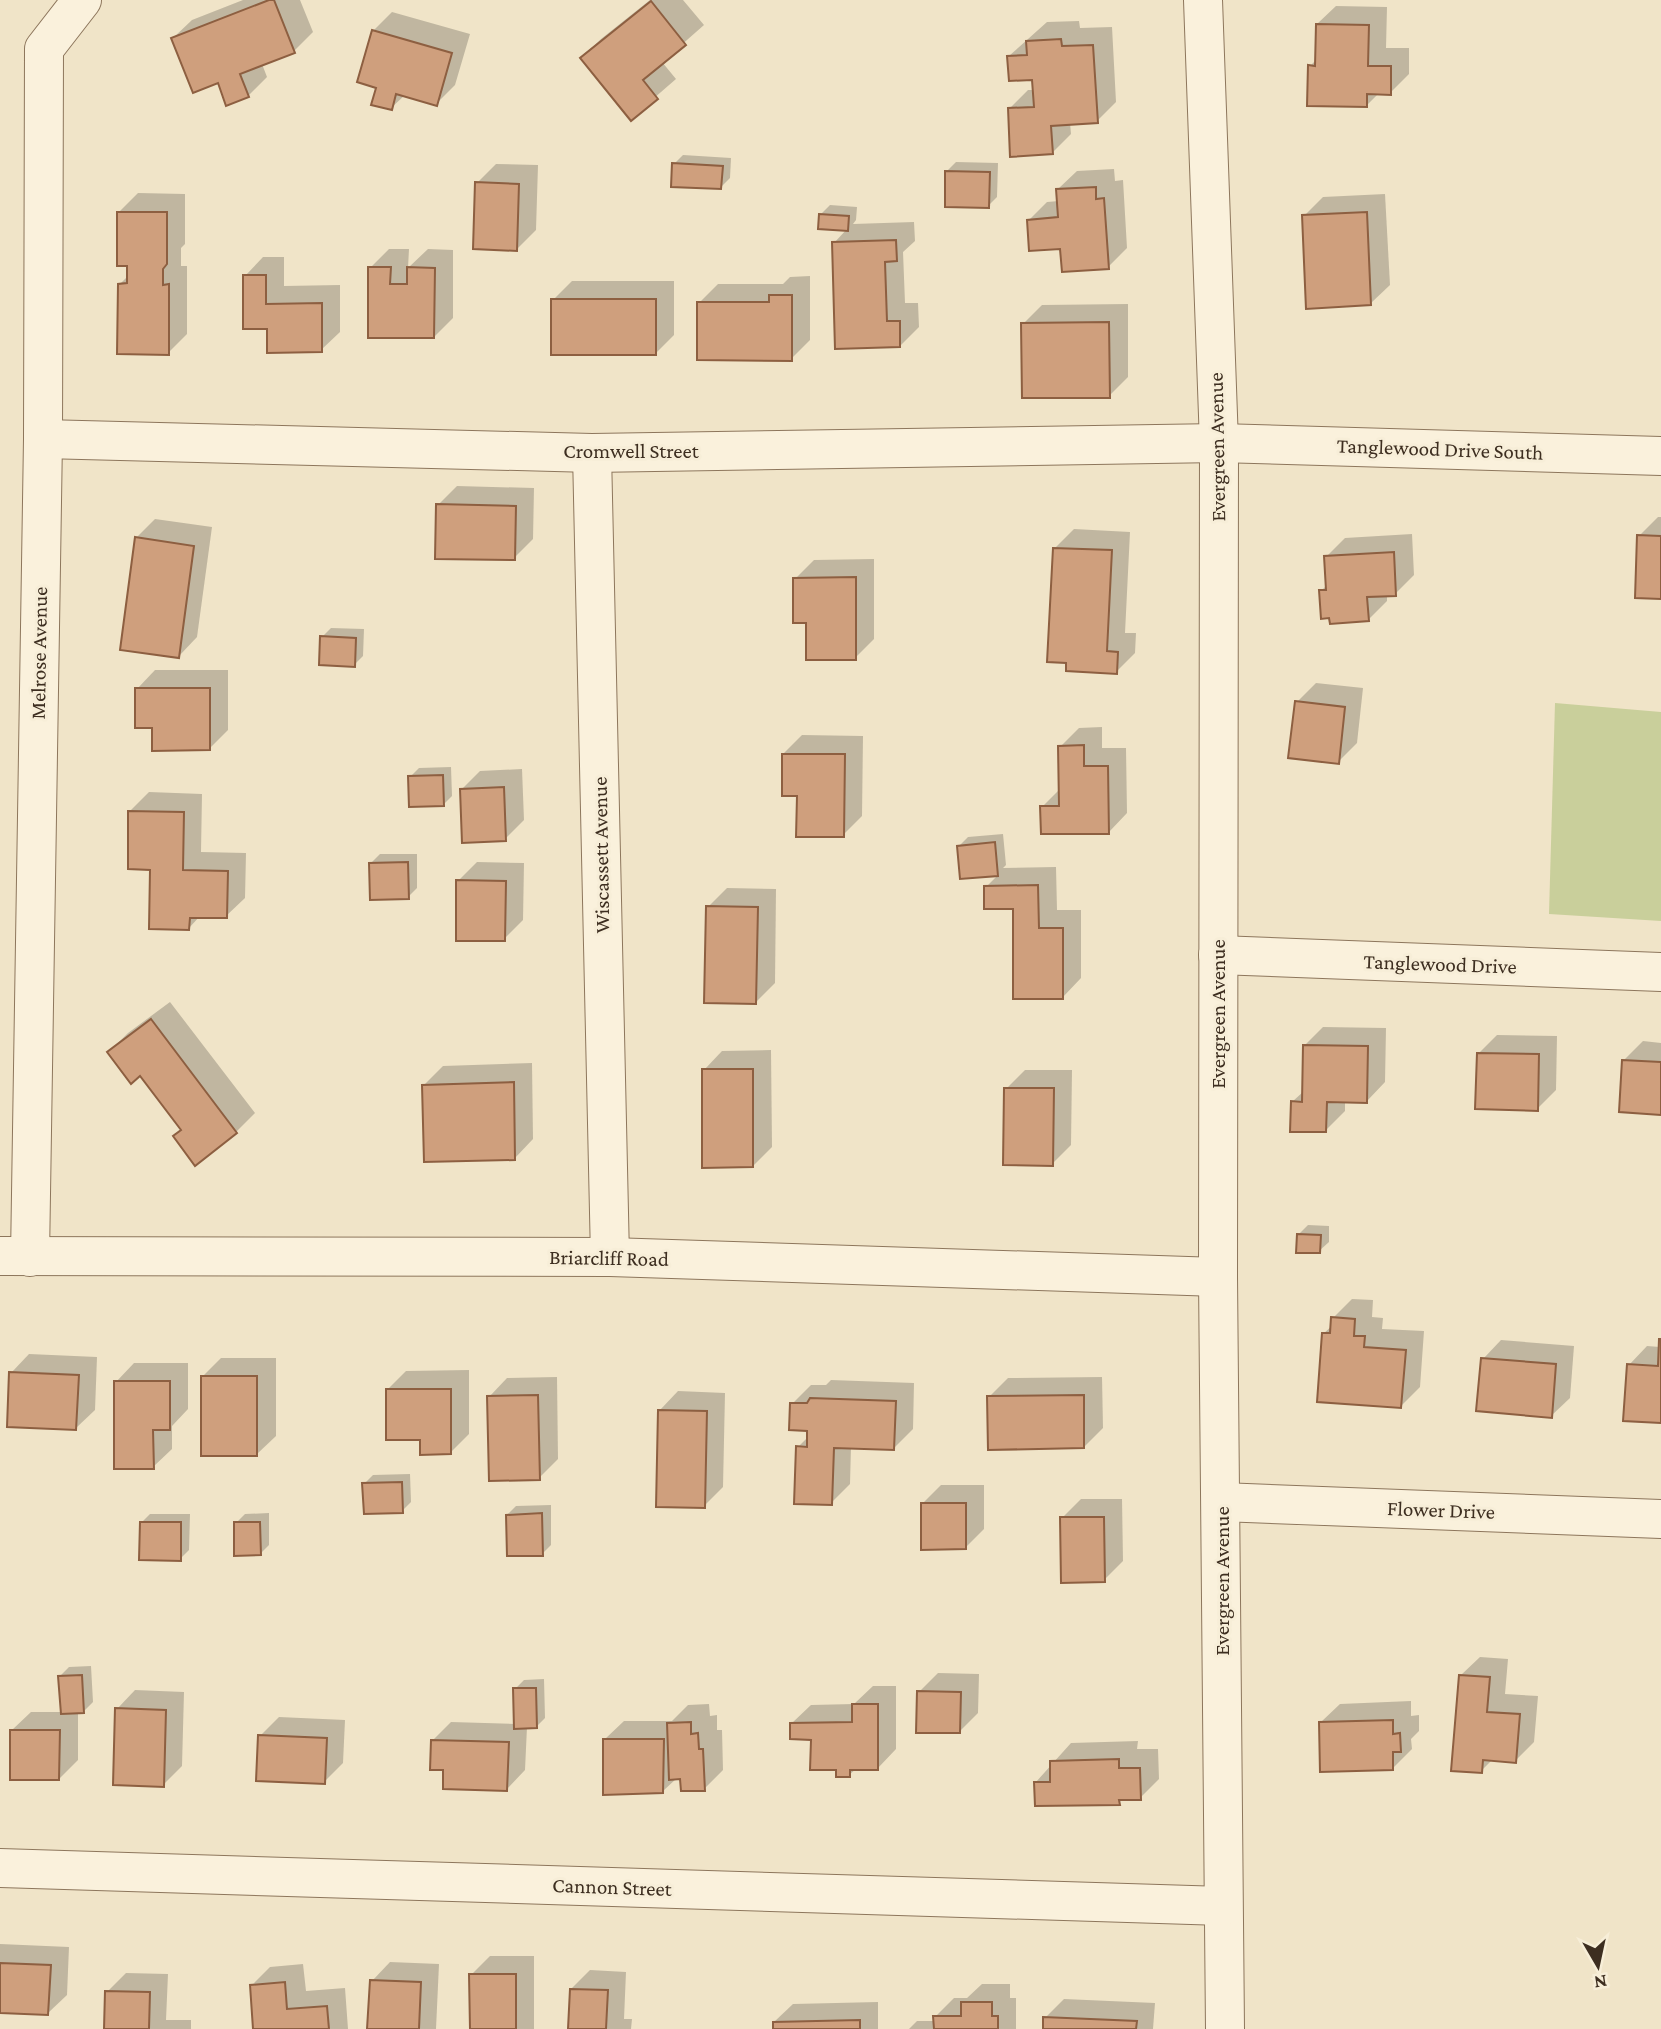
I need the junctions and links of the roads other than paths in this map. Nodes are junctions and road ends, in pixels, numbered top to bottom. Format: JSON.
{"nodes":[{"id":1,"x":82,"y":0,"type":"edge"},
{"id":2,"x":1203,"y":0,"type":"edge"},
{"id":3,"x":43,"y":439,"type":"junction"},
{"id":4,"x":1219,"y":443,"type":"junction"},
{"id":5,"x":592,"y":453,"type":"junction"},
{"id":6,"x":1661,"y":456,"type":"edge"},
{"id":7,"x":1218,"y":955,"type":"junction"},
{"id":8,"x":1661,"y":972,"type":"edge"},
{"id":9,"x":15,"y":1257,"type":"edge"},
{"id":10,"x":610,"y":1257,"type":"junction"},
{"id":11,"x":1217,"y":1277,"type":"junction"},
{"id":12,"x":1221,"y":1502,"type":"junction"},
{"id":13,"x":1661,"y":1519,"type":"edge"},
{"id":14,"x":0,"y":1868,"type":"edge"},
{"id":15,"x":1223,"y":1906,"type":"junction"},
{"id":16,"x":1225,"y":2029,"type":"edge"}],
"edges":[{"from":1,"to":3,"type":"street","name":"Melrose Avenue"},
{"from":2,"to":4,"type":"street","name":"Evergreen Avenue"},
{"from":3,"to":5,"type":"street","name":"Cromwell Street"},
{"from":3,"to":9,"type":"street","name":"Melrose Avenue"},
{"from":4,"to":5,"type":"street","name":"Cromwell Street"},
{"from":4,"to":6,"type":"street","name":"Tanglewood Drive South"},
{"from":4,"to":7,"type":"street","name":"Evergreen Avenue"},
{"from":5,"to":10,"type":"street","name":"Wiscassett Avenue"},
{"from":7,"to":8,"type":"street","name":"Tanglewood Drive"},
{"from":7,"to":11,"type":"street","name":"Evergreen Avenue"},
{"from":9,"to":10,"type":"street","name":"Briarcliff Road"},
{"from":10,"to":11,"type":"street","name":"Briarcliff Road"},
{"from":11,"to":12,"type":"street","name":"Evergreen Avenue"},
{"from":12,"to":13,"type":"street","name":"Flower Drive"},
{"from":12,"to":15,"type":"street","name":"Evergreen Avenue"},
{"from":14,"to":15,"type":"street","name":"Cannon Street"},
{"from":15,"to":16,"type":"street","name":"Evergreen Avenue"}]}
